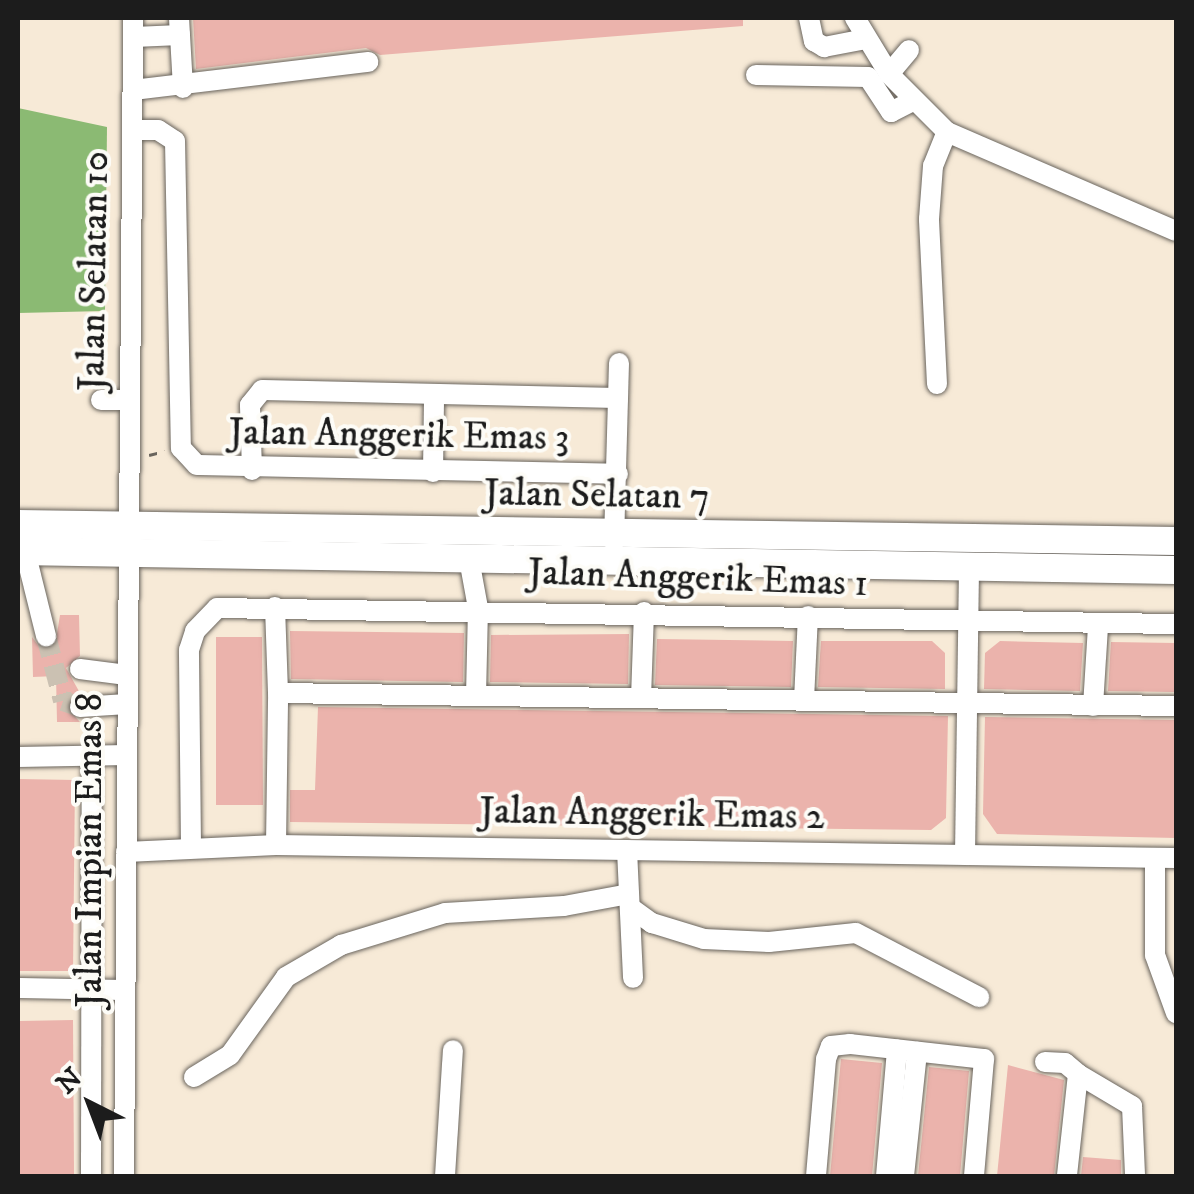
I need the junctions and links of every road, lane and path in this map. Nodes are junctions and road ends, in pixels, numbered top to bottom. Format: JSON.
{"nodes":[{"id":1,"x":809,"y":18,"type":"edge"},
{"id":2,"x":855,"y":18,"type":"edge"},
{"id":3,"x":180,"y":26,"type":"edge"},
{"id":4,"x":133,"y":27,"type":"edge"},
{"id":5,"x":866,"y":39,"type":"junction"},
{"id":6,"x":910,"y":50,"type":"dead end"},
{"id":7,"x":368,"y":62,"type":"dead end"},
{"id":8,"x":889,"y":74,"type":"junction"},
{"id":9,"x":756,"y":75,"type":"dead end"},
{"id":10,"x":182,"y":88,"type":"junction"},
{"id":11,"x":133,"y":90,"type":"junction"},
{"id":12,"x":911,"y":102,"type":"junction"},
{"id":13,"x":132,"y":130,"type":"junction"},
{"id":14,"x":947,"y":132,"type":"junction"},
{"id":15,"x":1176,"y":231,"type":"edge"},
{"id":16,"x":619,"y":363,"type":"dead end"},
{"id":17,"x":936,"y":384,"type":"dead end"},
{"id":18,"x":434,"y":396,"type":"junction"},
{"id":19,"x":618,"y":398,"type":"junction"},
{"id":20,"x":101,"y":400,"type":"dead end"},
{"id":21,"x":128,"y":400,"type":"junction"},
{"id":22,"x":182,"y":448,"type":"junction"},
{"id":23,"x":128,"y":458,"type":"junction"},
{"id":24,"x":252,"y":470,"type":"junction"},
{"id":25,"x":433,"y":472,"type":"junction"},
{"id":26,"x":618,"y":474,"type":"junction"},
{"id":27,"x":128,"y":524,"type":"junction"},
{"id":28,"x":1176,"y":541,"type":"edge"},
{"id":29,"x":20,"y":542,"type":"edge"},
{"id":30,"x":614,"y":545,"type":"junction"},
{"id":31,"x":128,"y":553,"type":"junction"},
{"id":32,"x":469,"y":560,"type":"junction"},
{"id":33,"x":969,"y":569,"type":"junction"},
{"id":34,"x":1176,"y":570,"type":"edge"},
{"id":35,"x":276,"y":607,"type":"junction"},
{"id":36,"x":478,"y":608,"type":"junction"},
{"id":37,"x":644,"y":612,"type":"junction"},
{"id":38,"x":808,"y":616,"type":"junction"},
{"id":39,"x":968,"y":624,"type":"junction"},
{"id":40,"x":1176,"y":624,"type":"edge"},
{"id":41,"x":1098,"y":626,"type":"junction"},
{"id":42,"x":46,"y":636,"type":"tunnel mouth"},
{"id":43,"x":80,"y":669,"type":"dead end"},
{"id":44,"x":127,"y":675,"type":"junction"},
{"id":45,"x":278,"y":693,"type":"junction"},
{"id":46,"x":476,"y":695,"type":"junction"},
{"id":47,"x":641,"y":698,"type":"junction"},
{"id":48,"x":804,"y":700,"type":"junction"},
{"id":49,"x":968,"y":703,"type":"junction"},
{"id":50,"x":127,"y":704,"type":"junction"},
{"id":51,"x":1093,"y":706,"type":"junction"},
{"id":52,"x":1176,"y":706,"type":"edge"},
{"id":53,"x":80,"y":707,"type":"dead end"},
{"id":54,"x":127,"y":754,"type":"junction"},
{"id":55,"x":92,"y":756,"type":"junction"},
{"id":56,"x":18,"y":757,"type":"edge"},
{"id":57,"x":276,"y":845,"type":"junction"},
{"id":58,"x":191,"y":847,"type":"junction"},
{"id":59,"x":627,"y":850,"type":"junction"},
{"id":60,"x":126,"y":852,"type":"junction"},
{"id":61,"x":965,"y":855,"type":"junction"},
{"id":62,"x":1166,"y":858,"type":"edge"},
{"id":63,"x":630,"y":901,"type":"junction"},
{"id":64,"x":1167,"y":968,"type":"edge"},
{"id":65,"x":632,"y":978,"type":"dead end"},
{"id":66,"x":18,"y":988,"type":"edge"},
{"id":67,"x":92,"y":990,"type":"junction"},
{"id":68,"x":124,"y":990,"type":"junction"},
{"id":69,"x":979,"y":997,"type":"dead end"},
{"id":70,"x":1176,"y":1013,"type":"edge"},
{"id":71,"x":453,"y":1050,"type":"dead end"},
{"id":72,"x":907,"y":1050,"type":"junction"},
{"id":73,"x":1045,"y":1062,"type":"dead end"},
{"id":74,"x":1078,"y":1074,"type":"junction"},
{"id":75,"x":194,"y":1077,"type":"dead end"},
{"id":76,"x":91,"y":1176,"type":"edge"},
{"id":77,"x":124,"y":1176,"type":"edge"},
{"id":78,"x":445,"y":1176,"type":"edge"},
{"id":79,"x":816,"y":1176,"type":"edge"},
{"id":80,"x":886,"y":1176,"type":"edge"},
{"id":81,"x":904,"y":1176,"type":"edge"},
{"id":82,"x":974,"y":1176,"type":"edge"},
{"id":83,"x":1066,"y":1176,"type":"edge"},
{"id":84,"x":1135,"y":1176,"type":"edge"}],
"edges":[{"from":1,"to":5,"type":"street"},
{"from":2,"to":5,"type":"street"},
{"from":3,"to":4,"type":"street"},
{"from":3,"to":10,"type":"street"},
{"from":4,"to":11,"type":"street","name":"Jalan Selatan 10"},
{"from":5,"to":8,"type":"street"},
{"from":6,"to":8,"type":"street"},
{"from":7,"to":10,"type":"street"},
{"from":8,"to":12,"type":"street"},
{"from":9,"to":12,"type":"street"},
{"from":10,"to":11,"type":"street"},
{"from":11,"to":13,"type":"street","name":"Jalan Selatan 10"},
{"from":12,"to":14,"type":"street"},
{"from":13,"to":21,"type":"street","name":"Jalan Selatan 10"},
{"from":13,"to":22,"type":"street","name":"Jalan Anggerik Emas 3"},
{"from":14,"to":15,"type":"street"},
{"from":14,"to":17,"type":"street"},
{"from":16,"to":19,"type":"street"},
{"from":18,"to":19,"type":"street"},
{"from":18,"to":24,"type":"street"},
{"from":18,"to":25,"type":"street"},
{"from":19,"to":26,"type":"street"},
{"from":20,"to":21,"type":"street"},
{"from":21,"to":23,"type":"street","name":"Jalan Selatan 10"},
{"from":22,"to":23,"type":"path"},
{"from":22,"to":24,"type":"street","name":"Jalan Anggerik Emas 3"},
{"from":23,"to":27,"type":"street","name":"Jalan Selatan 10"},
{"from":24,"to":25,"type":"street","name":"Jalan Anggerik Emas 3"},
{"from":25,"to":26,"type":"street","name":"Jalan Anggerik Emas 3"},
{"from":26,"to":30,"type":"street"},
{"from":27,"to":29,"type":"main road","name":"Jalan Selatan 7"},
{"from":27,"to":30,"type":"main road","name":"Jalan Selatan 7"},
{"from":27,"to":31,"type":"street","name":"Jalan Impian Emas 8"},
{"from":28,"to":30,"type":"main road","name":"Jalan Selatan 7"},
{"from":29,"to":31,"type":"main road","name":"Jalan Selatan 7"},
{"from":29,"to":42,"type":"street"},
{"from":30,"to":32,"type":"main road","name":"Jalan Selatan 7"},
{"from":30,"to":33,"type":"main road","name":"Jalan Selatan 7"},
{"from":31,"to":32,"type":"main road","name":"Jalan Selatan 7"},
{"from":31,"to":44,"type":"street","name":"Jalan Impian Emas 8"},
{"from":32,"to":36,"type":"street"},
{"from":33,"to":34,"type":"main road","name":"Jalan Selatan 7"},
{"from":33,"to":39,"type":"street"},
{"from":35,"to":36,"type":"street","name":"Jalan Anggerik Emas 1"},
{"from":35,"to":45,"type":"street"},
{"from":35,"to":58,"type":"street","name":"Jalan Anggerik Emas 1"},
{"from":36,"to":37,"type":"street","name":"Jalan Anggerik Emas 1"},
{"from":36,"to":46,"type":"street"},
{"from":37,"to":38,"type":"street","name":"Jalan Anggerik Emas 1"},
{"from":37,"to":47,"type":"street"},
{"from":38,"to":39,"type":"street","name":"Jalan Anggerik Emas 1"},
{"from":38,"to":48,"type":"street"},
{"from":39,"to":41,"type":"street","name":"Jalan Anggerik Emas 1"},
{"from":39,"to":49,"type":"street"},
{"from":40,"to":41,"type":"street","name":"Jalan Anggerik Emas 1"},
{"from":41,"to":51,"type":"street"},
{"from":43,"to":44,"type":"street"},
{"from":44,"to":50,"type":"street","name":"Jalan Impian Emas 8"},
{"from":45,"to":46,"type":"street"},
{"from":45,"to":57,"type":"street"},
{"from":46,"to":47,"type":"street"},
{"from":47,"to":48,"type":"street"},
{"from":48,"to":49,"type":"street"},
{"from":49,"to":51,"type":"street"},
{"from":49,"to":61,"type":"street"},
{"from":50,"to":53,"type":"street"},
{"from":50,"to":54,"type":"street","name":"Jalan Impian Emas 8"},
{"from":51,"to":52,"type":"street"},
{"from":54,"to":55,"type":"street"},
{"from":54,"to":60,"type":"street","name":"Jalan Impian Emas 8"},
{"from":55,"to":56,"type":"street"},
{"from":55,"to":67,"type":"street"},
{"from":57,"to":58,"type":"street","name":"Jalan Anggerik Emas 2"},
{"from":57,"to":59,"type":"street","name":"Jalan Anggerik Emas 2"},
{"from":58,"to":60,"type":"street","name":"Jalan Anggerik Emas 2"},
{"from":59,"to":61,"type":"street","name":"Jalan Anggerik Emas 2"},
{"from":59,"to":63,"type":"street"},
{"from":60,"to":68,"type":"street","name":"Jalan Impian Emas 8"},
{"from":61,"to":62,"type":"street","name":"Jalan Anggerik Emas 2"},
{"from":62,"to":64,"type":"street"},
{"from":63,"to":65,"type":"street"},
{"from":63,"to":69,"type":"street"},
{"from":63,"to":75,"type":"street"},
{"from":64,"to":70,"type":"street"},
{"from":66,"to":67,"type":"street"},
{"from":67,"to":68,"type":"street"},
{"from":67,"to":76,"type":"street"},
{"from":68,"to":77,"type":"street","name":"Jalan Impian Emas 8"},
{"from":71,"to":78,"type":"street"},
{"from":72,"to":79,"type":"street"},
{"from":72,"to":80,"type":"street"},
{"from":72,"to":81,"type":"street"},
{"from":72,"to":82,"type":"street"},
{"from":73,"to":74,"type":"street"},
{"from":74,"to":83,"type":"street"},
{"from":74,"to":84,"type":"street"}]}
